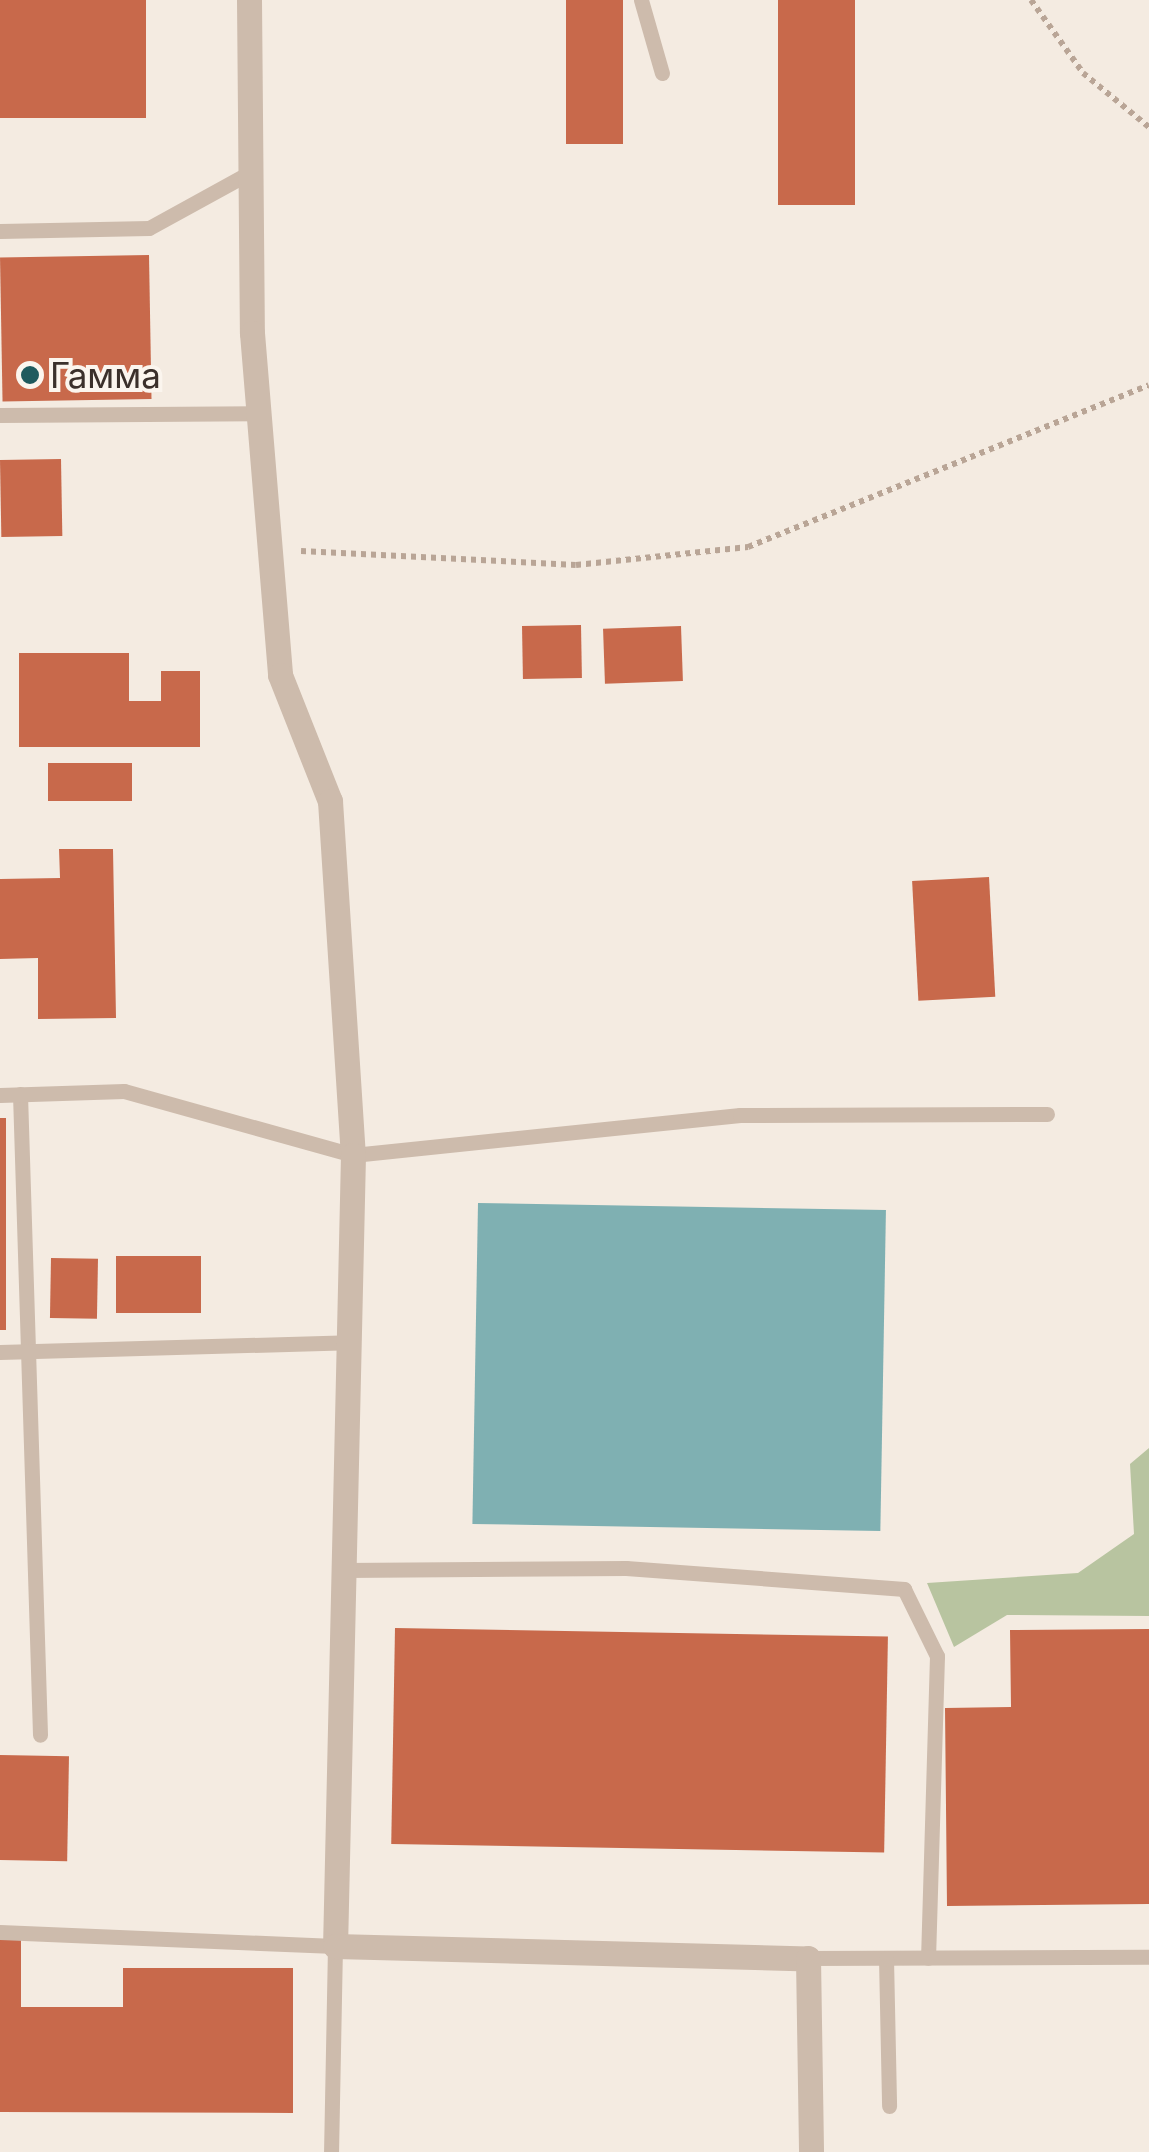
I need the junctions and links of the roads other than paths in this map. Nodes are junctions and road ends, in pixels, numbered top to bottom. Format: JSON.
{"nodes":[{"id":1,"x":250,"y":0,"type":"edge"},
{"id":2,"x":641,"y":0,"type":"edge"},
{"id":3,"x":662,"y":73,"type":"dead end"},
{"id":4,"x":251,"y":172,"type":"junction"},
{"id":5,"x":0,"y":232,"type":"edge"},
{"id":6,"x":0,"y":414,"type":"edge"},
{"id":7,"x":258,"y":414,"type":"junction"},
{"id":8,"x":20,"y":1094,"type":"junction"},
{"id":9,"x":0,"y":1095,"type":"edge"},
{"id":10,"x":1047,"y":1114,"type":"dead end"},
{"id":11,"x":353,"y":1154,"type":"junction"},
{"id":12,"x":349,"y":1342,"type":"junction"},
{"id":13,"x":0,"y":1352,"type":"edge"},
{"id":14,"x":28,"y":1352,"type":"junction"},
{"id":15,"x":344,"y":1570,"type":"junction"},
{"id":16,"x":40,"y":1736,"type":"dead end"},
{"id":17,"x":0,"y":1932,"type":"edge"},
{"id":18,"x":335,"y":1946,"type":"junction"},
{"id":19,"x":1149,"y":1957,"type":"edge"},
{"id":20,"x":808,"y":1958,"type":"junction"},
{"id":21,"x":886,"y":1958,"type":"junction"},
{"id":22,"x":928,"y":1958,"type":"junction"},
{"id":23,"x":889,"y":2106,"type":"dead end"},
{"id":24,"x":331,"y":2152,"type":"edge"},
{"id":25,"x":810,"y":2152,"type":"edge"}],
"edges":[{"from":1,"to":4,"type":"street"},
{"from":2,"to":3,"type":"lane"},
{"from":4,"to":5,"type":"lane"},
{"from":4,"to":7,"type":"street"},
{"from":6,"to":7,"type":"lane"},
{"from":7,"to":11,"type":"street"},
{"from":8,"to":9,"type":"lane"},
{"from":8,"to":11,"type":"lane"},
{"from":8,"to":14,"type":"lane"},
{"from":10,"to":11,"type":"lane"},
{"from":11,"to":12,"type":"street"},
{"from":12,"to":14,"type":"lane"},
{"from":12,"to":15,"type":"street"},
{"from":13,"to":14,"type":"lane"},
{"from":14,"to":16,"type":"lane"},
{"from":15,"to":18,"type":"street"},
{"from":15,"to":22,"type":"lane"},
{"from":17,"to":18,"type":"lane"},
{"from":18,"to":20,"type":"street"},
{"from":18,"to":24,"type":"lane"},
{"from":19,"to":22,"type":"lane"},
{"from":20,"to":21,"type":"lane"},
{"from":20,"to":25,"type":"street"},
{"from":21,"to":22,"type":"lane"},
{"from":21,"to":23,"type":"lane"}]}
